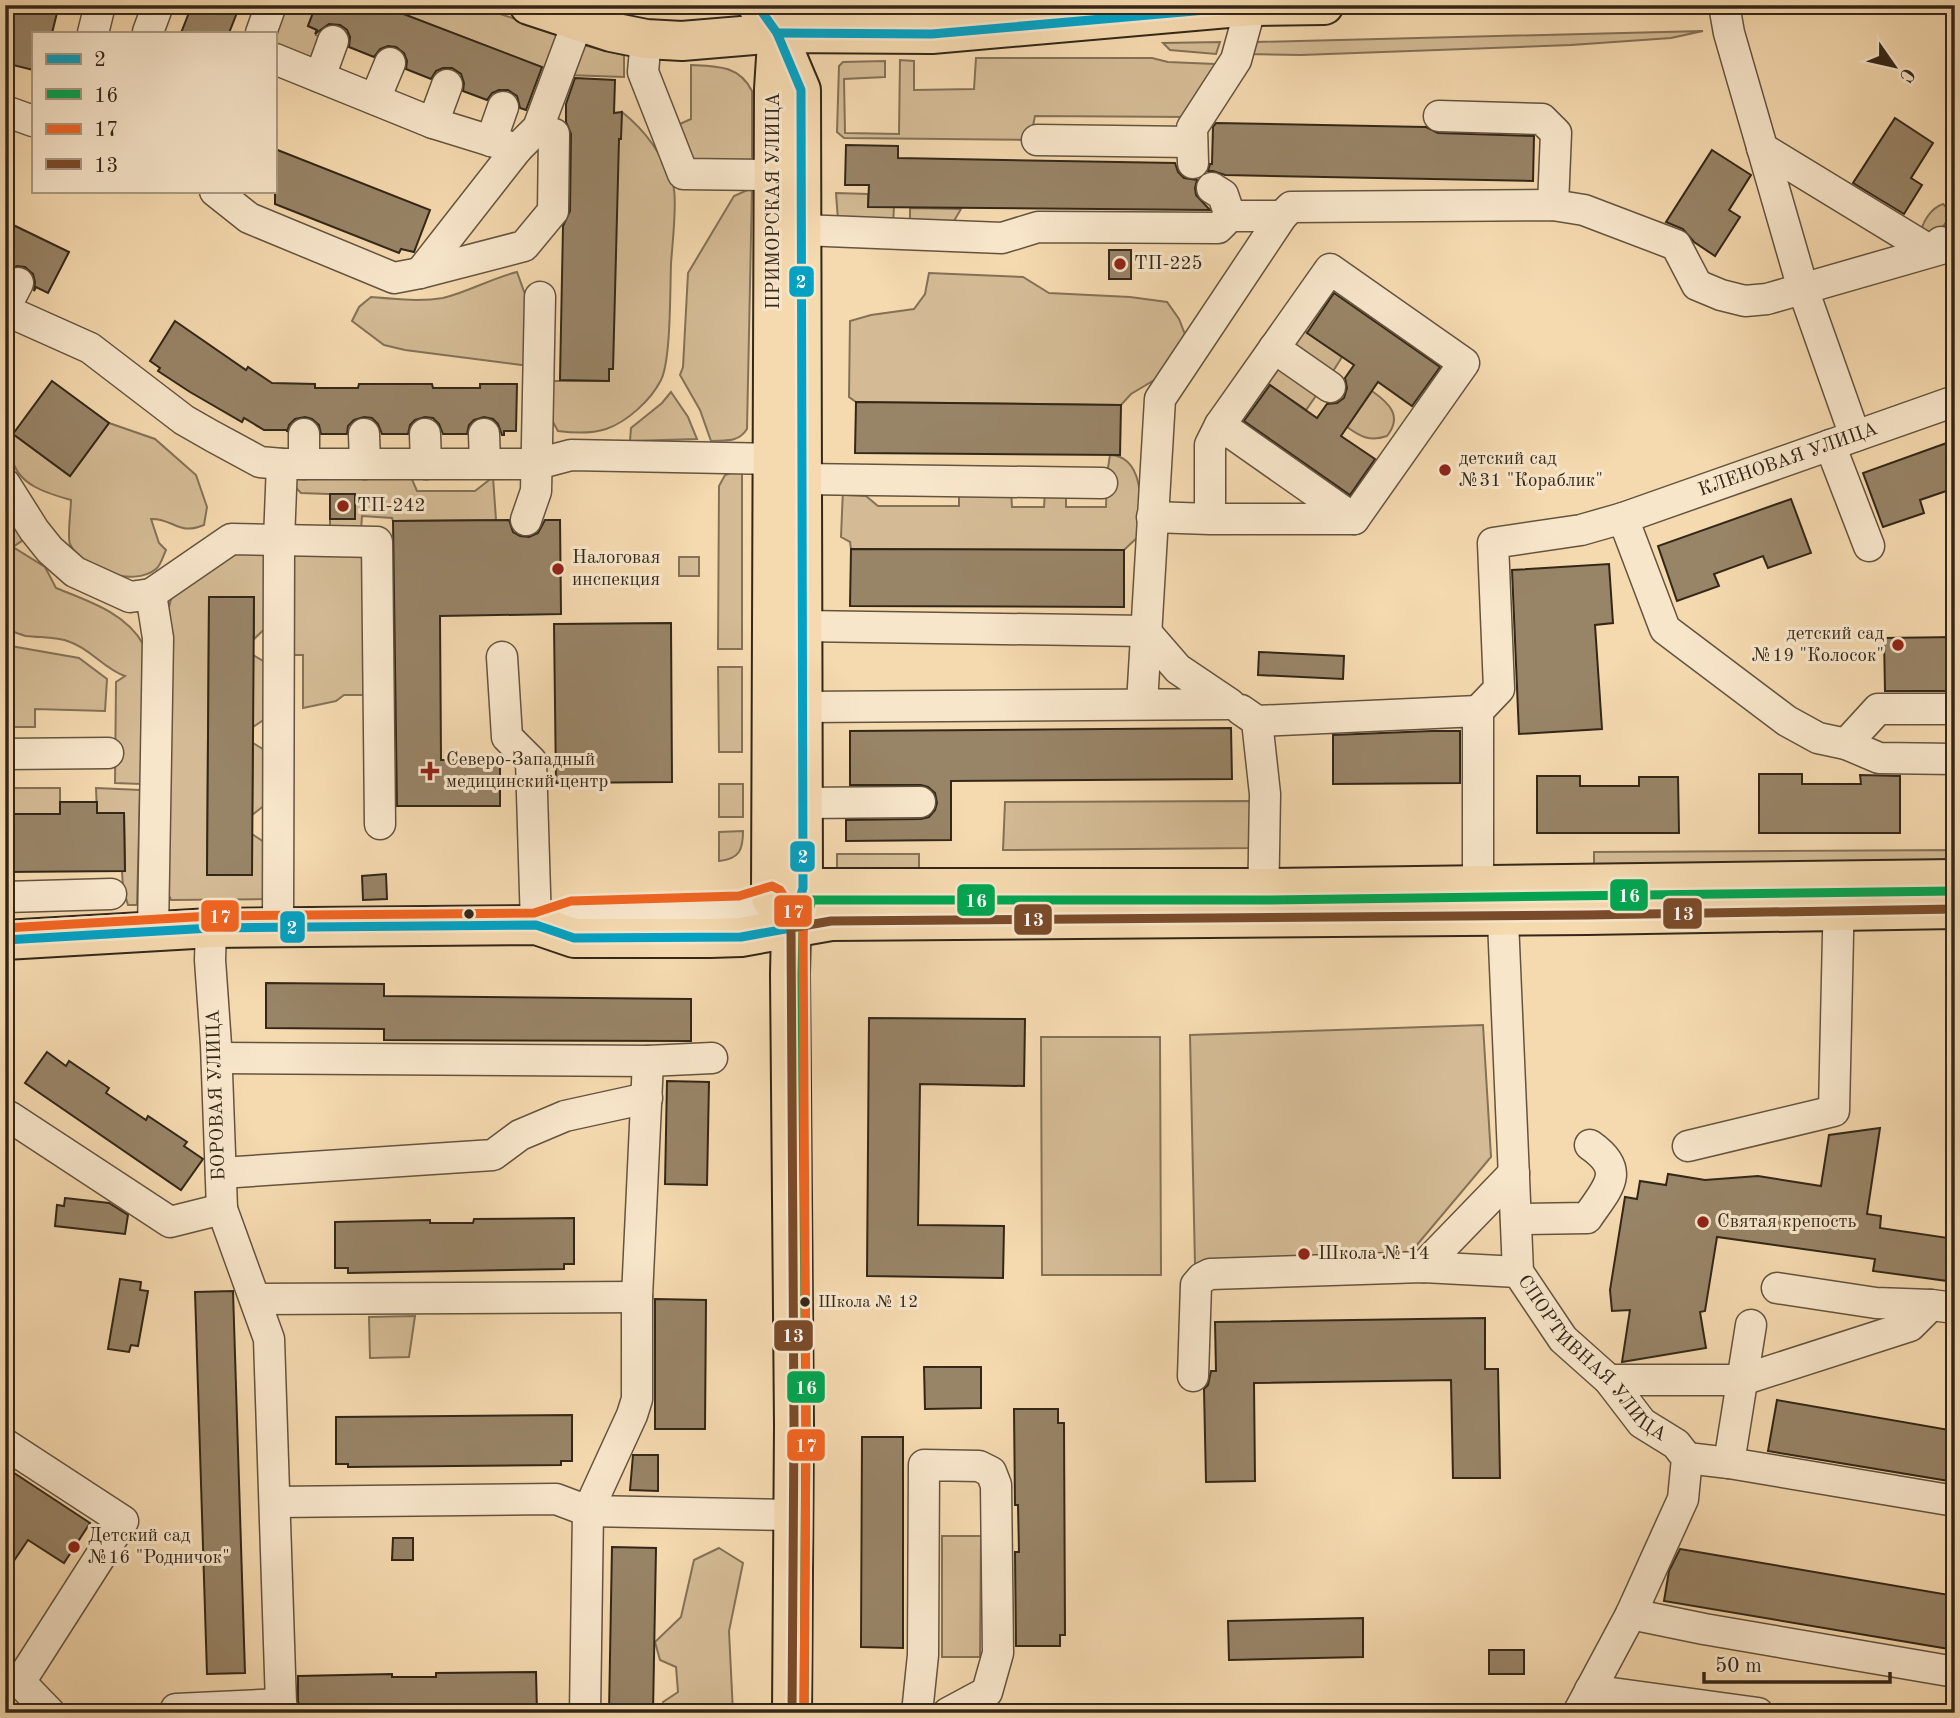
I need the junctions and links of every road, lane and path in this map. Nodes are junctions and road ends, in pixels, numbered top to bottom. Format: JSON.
{"nodes":[{"id":1,"x":100,"y":5,"type":"edge"},
{"id":2,"x":271,"y":5,"type":"edge"},
{"id":3,"x":529,"y":5,"type":"edge"},
{"id":4,"x":1324,"y":5,"type":"edge"},
{"id":5,"x":1724,"y":5,"type":"edge"},
{"id":6,"x":1247,"y":6,"type":"edge"},
{"id":7,"x":767,"y":19,"type":"edge"},
{"id":8,"x":941,"y":20,"type":"edge"},
{"id":9,"x":579,"y":21,"type":"junction"},
{"id":10,"x":93,"y":32,"type":"edge"},
{"id":11,"x":261,"y":32,"type":"edge"},
{"id":12,"x":646,"y":39,"type":"junction"},
{"id":13,"x":333,"y":41,"type":"dead end"},
{"id":14,"x":276,"y":59,"type":"edge"},
{"id":15,"x":390,"y":63,"type":"dead end"},
{"id":16,"x":320,"y":77,"type":"junction"},
{"id":17,"x":447,"y":85,"type":"dead end"},
{"id":18,"x":375,"y":99,"type":"junction"},
{"id":19,"x":503,"y":107,"type":"dead end"},
{"id":20,"x":5,"y":111,"type":"edge"},
{"id":21,"x":1439,"y":116,"type":"dead end"},
{"id":22,"x":32,"y":121,"type":"edge"},
{"id":23,"x":433,"y":122,"type":"junction"},
{"id":24,"x":554,"y":134,"type":"dead end"},
{"id":25,"x":1037,"y":139,"type":"dead end"},
{"id":26,"x":504,"y":145,"type":"junction"},
{"id":27,"x":1762,"y":148,"type":"junction"},
{"id":28,"x":1212,"y":188,"type":"dead end"},
{"id":29,"x":216,"y":192,"type":"edge"},
{"id":30,"x":788,"y":204,"type":"junction"},
{"id":31,"x":1553,"y":205,"type":"junction"},
{"id":32,"x":1230,"y":216,"type":"junction"},
{"id":33,"x":1282,"y":216,"type":"junction"},
{"id":34,"x":1955,"y":225,"type":"edge"},
{"id":35,"x":1943,"y":248,"type":"edge"},
{"id":36,"x":420,"y":273,"type":"junction"},
{"id":37,"x":1802,"y":289,"type":"junction"},
{"id":38,"x":540,"y":297,"type":"dead end"},
{"id":39,"x":9,"y":300,"type":"edge"},
{"id":40,"x":1274,"y":348,"type":"junction"},
{"id":41,"x":1330,"y":387,"type":"dead end"},
{"id":42,"x":1955,"y":401,"type":"edge"},
{"id":43,"x":1220,"y":425,"type":"junction"},
{"id":44,"x":304,"y":434,"type":"dead end"},
{"id":45,"x":364,"y":434,"type":"dead end"},
{"id":46,"x":425,"y":434,"type":"dead end"},
{"id":47,"x":1842,"y":440,"type":"junction"},
{"id":48,"x":293,"y":464,"type":"junction"},
{"id":49,"x":365,"y":464,"type":"junction"},
{"id":50,"x":426,"y":464,"type":"junction"},
{"id":51,"x":537,"y":464,"type":"junction"},
{"id":52,"x":788,"y":469,"type":"junction"},
{"id":53,"x":1102,"y":482,"type":"dead end"},
{"id":54,"x":5,"y":484,"type":"edge"},
{"id":55,"x":1152,"y":517,"type":"junction"},
{"id":56,"x":1623,"y":518,"type":"junction"},
{"id":57,"x":1210,"y":519,"type":"junction"},
{"id":58,"x":1354,"y":519,"type":"junction"},
{"id":59,"x":526,"y":520,"type":"dead end"},
{"id":60,"x":279,"y":540,"type":"junction"},
{"id":61,"x":1869,"y":546,"type":"dead end"},
{"id":62,"x":151,"y":593,"type":"junction"},
{"id":63,"x":803,"y":626,"type":"junction"},
{"id":64,"x":1145,"y":631,"type":"junction"},
{"id":65,"x":502,"y":657,"type":"dead end"},
{"id":66,"x":1142,"y":704,"type":"junction"},
{"id":67,"x":1230,"y":704,"type":"junction"},
{"id":68,"x":803,"y":707,"type":"junction"},
{"id":69,"x":1955,"y":709,"type":"edge"},
{"id":70,"x":1478,"y":711,"type":"junction"},
{"id":71,"x":1257,"y":721,"type":"junction"},
{"id":72,"x":1846,"y":744,"type":"junction"},
{"id":73,"x":108,"y":753,"type":"dead end"},
{"id":74,"x":5,"y":754,"type":"edge"},
{"id":75,"x":1955,"y":759,"type":"edge"},
{"id":76,"x":920,"y":802,"type":"dead end"},
{"id":77,"x":803,"y":803,"type":"junction"},
{"id":78,"x":380,"y":824,"type":"dead end"},
{"id":79,"x":1955,"y":879,"type":"edge"},
{"id":80,"x":1839,"y":896,"type":"junction"},
{"id":81,"x":5,"y":897,"type":"edge"},
{"id":82,"x":1490,"y":901,"type":"junction"},
{"id":83,"x":1264,"y":903,"type":"junction"},
{"id":84,"x":788,"y":905,"type":"junction"},
{"id":85,"x":1955,"y":909,"type":"edge"},
{"id":86,"x":536,"y":925,"type":"junction"},
{"id":87,"x":278,"y":927,"type":"junction"},
{"id":88,"x":211,"y":928,"type":"junction"},
{"id":89,"x":153,"y":932,"type":"junction"},
{"id":90,"x":112,"y":934,"type":"junction"},
{"id":91,"x":5,"y":940,"type":"edge"},
{"id":92,"x":217,"y":1058,"type":"junction"},
{"id":93,"x":712,"y":1058,"type":"dead end"},
{"id":94,"x":648,"y":1061,"type":"junction"},
{"id":95,"x":647,"y":1098,"type":"junction"},
{"id":96,"x":5,"y":1125,"type":"edge"},
{"id":97,"x":1590,"y":1145,"type":"dead end"},
{"id":98,"x":1688,"y":1146,"type":"dead end"},
{"id":99,"x":220,"y":1173,"type":"junction"},
{"id":100,"x":1514,"y":1173,"type":"junction"},
{"id":101,"x":222,"y":1209,"type":"junction"},
{"id":102,"x":1516,"y":1219,"type":"junction"},
{"id":103,"x":1423,"y":1267,"type":"junction"},
{"id":104,"x":1518,"y":1272,"type":"junction"},
{"id":105,"x":1777,"y":1289,"type":"dead end"},
{"id":106,"x":637,"y":1297,"type":"junction"},
{"id":107,"x":256,"y":1299,"type":"junction"},
{"id":108,"x":1943,"y":1307,"type":"edge"},
{"id":109,"x":1751,"y":1325,"type":"dead end"},
{"id":110,"x":1193,"y":1376,"type":"dead end"},
{"id":111,"x":1609,"y":1380,"type":"junction"},
{"id":112,"x":1742,"y":1380,"type":"junction"},
{"id":113,"x":5,"y":1444,"type":"edge"},
{"id":114,"x":1687,"y":1458,"type":"junction"},
{"id":115,"x":1729,"y":1462,"type":"junction"},
{"id":116,"x":1955,"y":1501,"type":"edge"},
{"id":117,"x":275,"y":1502,"type":"junction"},
{"id":118,"x":588,"y":1511,"type":"junction"},
{"id":119,"x":793,"y":1515,"type":"junction"},
{"id":120,"x":1631,"y":1614,"type":"junction"},
{"id":121,"x":1955,"y":1672,"type":"edge"},
{"id":122,"x":13,"y":1678,"type":"edge"},
{"id":123,"x":1584,"y":1701,"type":"edge"},
{"id":124,"x":283,"y":1708,"type":"edge"},
{"id":125,"x":175,"y":1711,"type":"edge"},
{"id":126,"x":50,"y":1713,"type":"edge"},
{"id":127,"x":585,"y":1713,"type":"edge"},
{"id":128,"x":792,"y":1713,"type":"edge"},
{"id":129,"x":916,"y":1713,"type":"edge"},
{"id":130,"x":948,"y":1713,"type":"edge"},
{"id":131,"x":1758,"y":1713,"type":"edge"}],
"edges":[{"from":1,"to":10,"type":"street"},
{"from":2,"to":11,"type":"street"},
{"from":3,"to":9,"type":"main road"},
{"from":4,"to":6,"type":"main road"},
{"from":5,"to":27,"type":"street"},
{"from":6,"to":8,"type":"main road"},
{"from":6,"to":25,"type":"street"},
{"from":7,"to":8,"type":"main road"},
{"from":7,"to":12,"type":"main road"},
{"from":7,"to":30,"type":"main road","name":"ПРИМОРСКАЯ УЛИЦА"},
{"from":9,"to":12,"type":"main road"},
{"from":9,"to":26,"type":"street"},
{"from":12,"to":30,"type":"street"},
{"from":13,"to":16,"type":"street"},
{"from":14,"to":16,"type":"street"},
{"from":15,"to":18,"type":"street"},
{"from":16,"to":18,"type":"street"},
{"from":17,"to":23,"type":"street"},
{"from":18,"to":23,"type":"street"},
{"from":19,"to":26,"type":"street"},
{"from":20,"to":22,"type":"street"},
{"from":21,"to":31,"type":"street"},
{"from":23,"to":26,"type":"street"},
{"from":24,"to":36,"type":"street"},
{"from":26,"to":36,"type":"street"},
{"from":27,"to":35,"type":"street"},
{"from":27,"to":37,"type":"street"},
{"from":28,"to":32,"type":"street"},
{"from":29,"to":36,"type":"street"},
{"from":30,"to":32,"type":"street"},
{"from":30,"to":52,"type":"main road","name":"ПРИМОРСКАЯ УЛИЦА"},
{"from":31,"to":33,"type":"street"},
{"from":31,"to":37,"type":"street"},
{"from":32,"to":33,"type":"street"},
{"from":33,"to":55,"type":"street"},
{"from":34,"to":35,"type":"street"},
{"from":35,"to":37,"type":"street"},
{"from":37,"to":47,"type":"street"},
{"from":38,"to":51,"type":"street"},
{"from":39,"to":48,"type":"street"},
{"from":40,"to":41,"type":"street"},
{"from":40,"to":43,"type":"street"},
{"from":40,"to":58,"type":"street"},
{"from":42,"to":47,"type":"street","name":"КЛЕНОВАЯ УЛИЦА"},
{"from":43,"to":57,"type":"street"},
{"from":43,"to":58,"type":"street"},
{"from":44,"to":48,"type":"street"},
{"from":45,"to":49,"type":"street"},
{"from":46,"to":50,"type":"street"},
{"from":47,"to":56,"type":"street","name":"КЛЕНОВАЯ УЛИЦА"},
{"from":47,"to":61,"type":"street"},
{"from":48,"to":49,"type":"street"},
{"from":48,"to":60,"type":"street"},
{"from":49,"to":50,"type":"street"},
{"from":50,"to":51,"type":"street"},
{"from":51,"to":52,"type":"street"},
{"from":51,"to":59,"type":"street"},
{"from":52,"to":53,"type":"street"},
{"from":52,"to":63,"type":"main road","name":"ПРИМОРСКАЯ УЛИЦА"},
{"from":52,"to":84,"type":"main road","name":"ПРИМОРСКАЯ УЛИЦА"},
{"from":54,"to":62,"type":"street"},
{"from":55,"to":57,"type":"street"},
{"from":55,"to":64,"type":"street"},
{"from":56,"to":70,"type":"street","name":"КЛЕНОВАЯ УЛИЦА"},
{"from":56,"to":72,"type":"street"},
{"from":57,"to":58,"type":"street"},
{"from":60,"to":62,"type":"street"},
{"from":60,"to":78,"type":"street"},
{"from":60,"to":87,"type":"street"},
{"from":62,"to":89,"type":"street"},
{"from":63,"to":64,"type":"street"},
{"from":63,"to":68,"type":"main road","name":"ПРИМОРСКАЯ УЛИЦА"},
{"from":64,"to":66,"type":"street"},
{"from":64,"to":67,"type":"street"},
{"from":65,"to":86,"type":"street"},
{"from":66,"to":67,"type":"street"},
{"from":66,"to":68,"type":"street"},
{"from":67,"to":71,"type":"street"},
{"from":68,"to":77,"type":"main road","name":"ПРИМОРСКАЯ УЛИЦА"},
{"from":69,"to":72,"type":"street"},
{"from":70,"to":71,"type":"street"},
{"from":70,"to":82,"type":"street","name":"СПОРТИВНАЯ УЛИЦА"},
{"from":71,"to":83,"type":"street"},
{"from":72,"to":75,"type":"street"},
{"from":73,"to":74,"type":"street"},
{"from":76,"to":77,"type":"street"},
{"from":77,"to":84,"type":"main road","name":"ПРИМОРСКАЯ УЛИЦА"},
{"from":79,"to":80,"type":"main road"},
{"from":80,"to":82,"type":"main road"},
{"from":80,"to":85,"type":"main road"},
{"from":80,"to":98,"type":"street"},
{"from":81,"to":90,"type":"street"},
{"from":82,"to":83,"type":"main road"},
{"from":82,"to":100,"type":"street","name":"СПОРТИВНАЯ УЛИЦА"},
{"from":83,"to":84,"type":"main road"},
{"from":84,"to":86,"type":"main road"},
{"from":84,"to":119,"type":"main road","name":"ПРИМОРСКАЯ УЛИЦА"},
{"from":86,"to":87,"type":"main road"},
{"from":87,"to":88,"type":"main road"},
{"from":88,"to":89,"type":"main road"},
{"from":88,"to":92,"type":"street","name":"БОРОВАЯ УЛИЦА"},
{"from":89,"to":90,"type":"main road"},
{"from":90,"to":91,"type":"main road"},
{"from":92,"to":94,"type":"street"},
{"from":92,"to":99,"type":"street","name":"БОРОВАЯ УЛИЦА"},
{"from":93,"to":94,"type":"street"},
{"from":94,"to":95,"type":"street"},
{"from":95,"to":99,"type":"street"},
{"from":95,"to":106,"type":"street"},
{"from":96,"to":101,"type":"street","name":"БОРОВАЯ УЛИЦА"},
{"from":97,"to":102,"type":"street"},
{"from":99,"to":101,"type":"street","name":"БОРОВАЯ УЛИЦА"},
{"from":100,"to":102,"type":"street","name":"СПОРТИВНАЯ УЛИЦА"},
{"from":100,"to":103,"type":"street"},
{"from":101,"to":107,"type":"street"},
{"from":102,"to":104,"type":"street","name":"СПОРТИВНАЯ УЛИЦА"},
{"from":103,"to":104,"type":"street"},
{"from":103,"to":110,"type":"street"},
{"from":104,"to":111,"type":"street","name":"СПОРТИВНАЯ УЛИЦА"},
{"from":105,"to":108,"type":"street"},
{"from":106,"to":107,"type":"street"},
{"from":106,"to":118,"type":"street"},
{"from":107,"to":117,"type":"street"},
{"from":108,"to":112,"type":"street"},
{"from":109,"to":112,"type":"street"},
{"from":111,"to":112,"type":"street"},
{"from":111,"to":114,"type":"street","name":"СПОРТИВНАЯ УЛИЦА"},
{"from":112,"to":115,"type":"street"},
{"from":113,"to":122,"type":"street"},
{"from":114,"to":115,"type":"street"},
{"from":114,"to":120,"type":"street"},
{"from":115,"to":116,"type":"street"},
{"from":117,"to":118,"type":"street"},
{"from":117,"to":124,"type":"street"},
{"from":118,"to":119,"type":"street"},
{"from":118,"to":127,"type":"street"},
{"from":119,"to":128,"type":"main road","name":"ПРИМОРСКАЯ УЛИЦА"},
{"from":120,"to":121,"type":"street"},
{"from":120,"to":123,"type":"street"},
{"from":122,"to":126,"type":"street"},
{"from":123,"to":131,"type":"street"},
{"from":124,"to":125,"type":"street"},
{"from":129,"to":130,"type":"street"}]}
